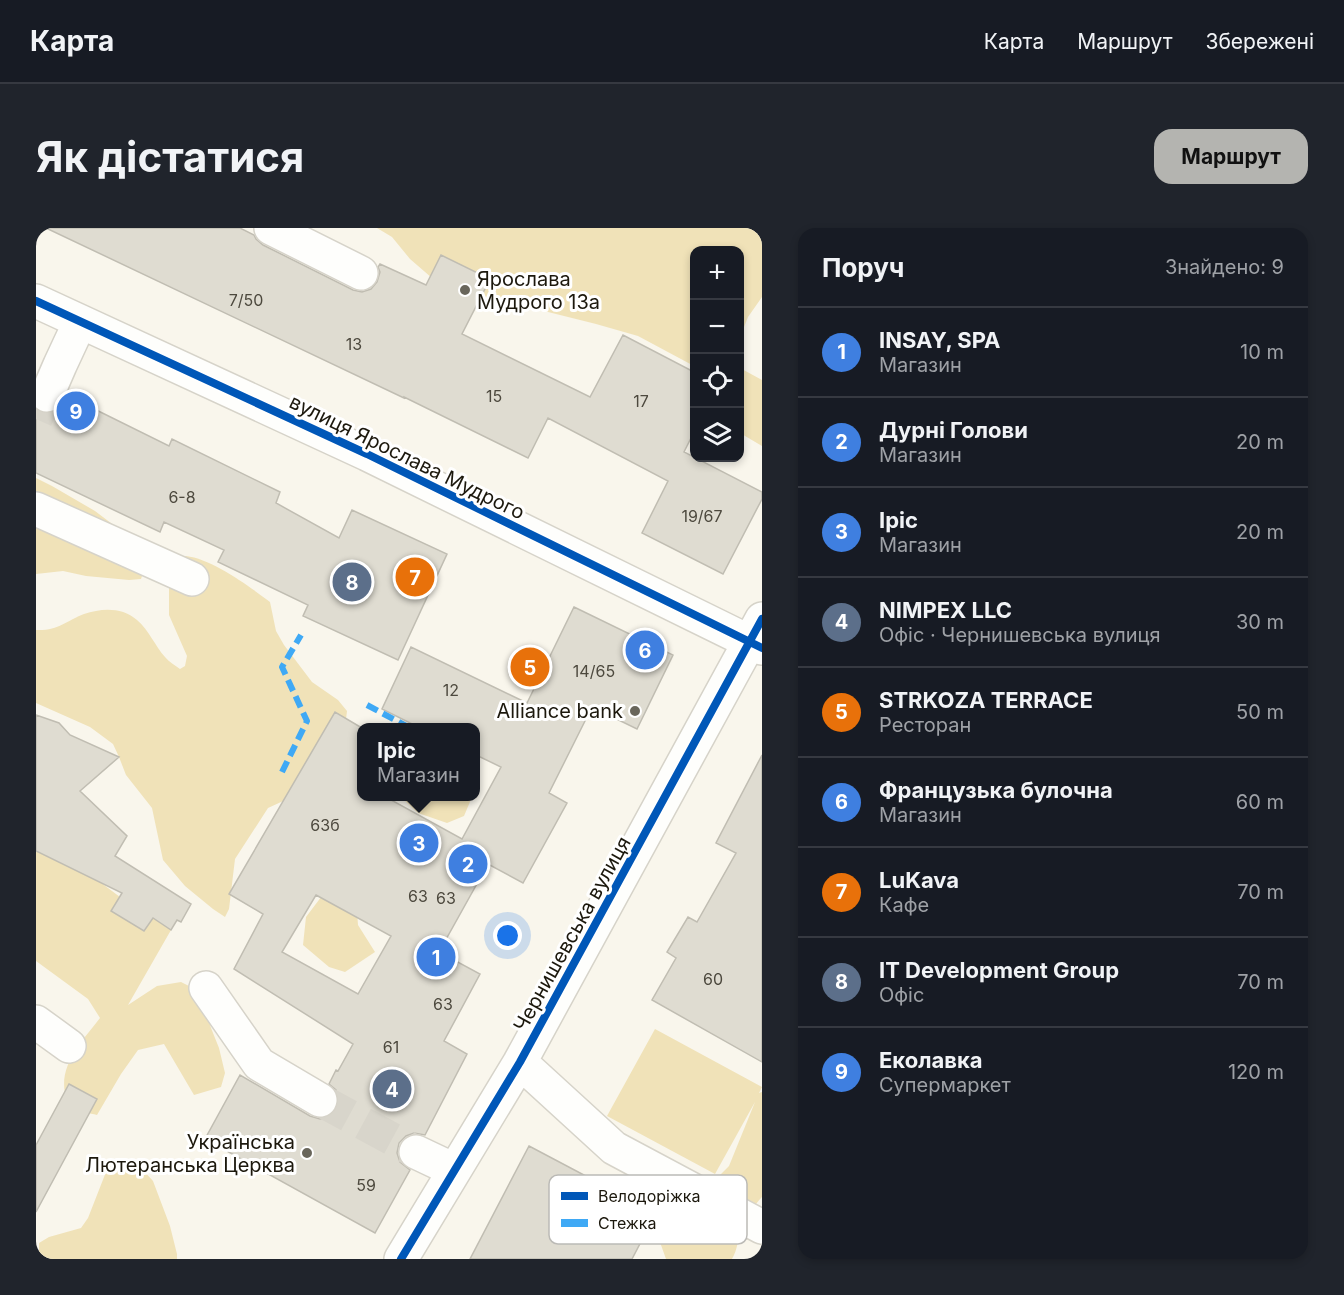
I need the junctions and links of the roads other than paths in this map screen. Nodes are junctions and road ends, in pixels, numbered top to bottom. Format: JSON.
{"nodes":[{"id":1,"x":270,"y":228,"type":"edge"},
{"id":2,"x":361,"y":273,"type":"dead end"},
{"id":3,"x":36,"y":301,"type":"edge"},
{"id":4,"x":80,"y":322,"type":"junction"},
{"id":5,"x":47,"y":394,"type":"tunnel mouth"},
{"id":6,"x":36,"y":508,"type":"edge"},
{"id":7,"x":192,"y":579,"type":"dead end"},
{"id":8,"x":758,"y":636,"type":"edge"},
{"id":9,"x":206,"y":988,"type":"dead end"},
{"id":10,"x":36,"y":1022,"type":"edge"},
{"id":11,"x":69,"y":1046,"type":"dead end"},
{"id":12,"x":520,"y":1062,"type":"junction"},
{"id":13,"x":320,"y":1100,"type":"tunnel mouth"},
{"id":14,"x":416,"y":1152,"type":"tunnel mouth"},
{"id":15,"x":454,"y":1170,"type":"junction"},
{"id":16,"x":665,"y":1175,"type":"edge"},
{"id":17,"x":747,"y":1219,"type":"edge"},
{"id":18,"x":762,"y":1227,"type":"edge"},
{"id":19,"x":400,"y":1259,"type":"edge"}],
"edges":[{"from":1,"to":2,"type":"street"},
{"from":3,"to":4,"type":"street","name":"вулиця Ярослава Мудрого"},
{"from":4,"to":5,"type":"street"},
{"from":4,"to":8,"type":"street","name":"вулиця Ярослава Мудрого"},
{"from":6,"to":7,"type":"street"},
{"from":8,"to":12,"type":"street","name":"Чернишевська вулиця"},
{"from":9,"to":13,"type":"street"},
{"from":10,"to":11,"type":"street"},
{"from":12,"to":15,"type":"street","name":"Чернишевська вулиця"},
{"from":12,"to":16,"type":"street"},
{"from":14,"to":15,"type":"street"},
{"from":15,"to":19,"type":"street","name":"Чернишевська вулиця"},
{"from":17,"to":18,"type":"street"}]}
